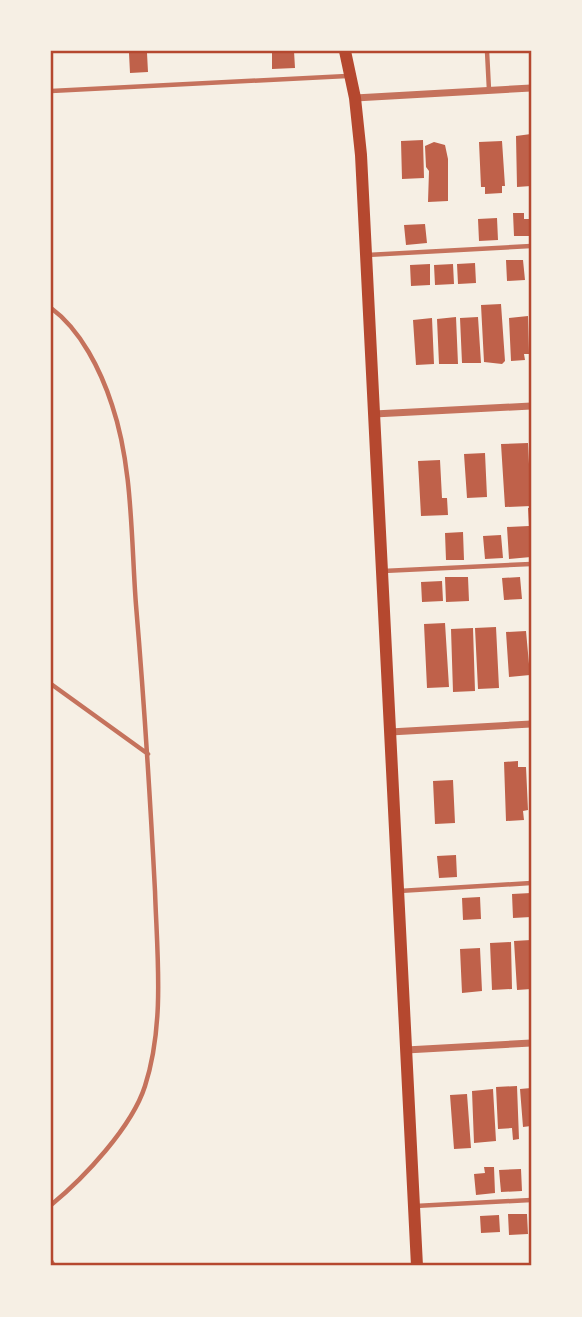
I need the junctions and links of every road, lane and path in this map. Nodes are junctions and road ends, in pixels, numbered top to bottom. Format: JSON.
{"nodes":[{"id":1,"x":345,"y":51,"type":"edge"},
{"id":2,"x":487,"y":51,"type":"edge"},
{"id":3,"x":351,"y":75,"type":"junction"},
{"id":4,"x":531,"y":88,"type":"edge"},
{"id":5,"x":489,"y":90,"type":"junction"},
{"id":6,"x":51,"y":91,"type":"edge"},
{"id":7,"x":355,"y":98,"type":"junction"},
{"id":8,"x":531,"y":246,"type":"edge"},
{"id":9,"x":366,"y":255,"type":"junction"},
{"id":10,"x":51,"y":307,"type":"edge"},
{"id":11,"x":531,"y":406,"type":"edge"},
{"id":12,"x":374,"y":414,"type":"junction"},
{"id":13,"x":531,"y":564,"type":"edge"},
{"id":14,"x":382,"y":571,"type":"junction"},
{"id":15,"x":51,"y":684,"type":"edge"},
{"id":16,"x":531,"y":724,"type":"edge"},
{"id":17,"x":390,"y":733,"type":"junction"},
{"id":18,"x":148,"y":754,"type":"junction"},
{"id":19,"x":531,"y":883,"type":"edge"},
{"id":20,"x":398,"y":891,"type":"junction"},
{"id":21,"x":531,"y":1043,"type":"edge"},
{"id":22,"x":406,"y":1050,"type":"junction"},
{"id":23,"x":531,"y":1200,"type":"edge"},
{"id":24,"x":51,"y":1205,"type":"edge"},
{"id":25,"x":414,"y":1206,"type":"junction"},
{"id":26,"x":51,"y":1261,"type":"edge"},
{"id":27,"x":54,"y":1266,"type":"edge"},
{"id":28,"x":417,"y":1266,"type":"edge"}],
"edges":[{"from":1,"to":3,"type":"main road"},
{"from":2,"to":5,"type":"lane"},
{"from":3,"to":6,"type":"lane"},
{"from":3,"to":7,"type":"main road"},
{"from":4,"to":5,"type":"street"},
{"from":5,"to":7,"type":"street"},
{"from":7,"to":9,"type":"main road"},
{"from":8,"to":9,"type":"lane"},
{"from":9,"to":12,"type":"main road"},
{"from":10,"to":18,"type":"lane"},
{"from":11,"to":12,"type":"street"},
{"from":12,"to":14,"type":"main road"},
{"from":13,"to":14,"type":"lane"},
{"from":14,"to":17,"type":"main road"},
{"from":15,"to":18,"type":"lane"},
{"from":16,"to":17,"type":"street"},
{"from":17,"to":20,"type":"main road"},
{"from":18,"to":24,"type":"lane"},
{"from":19,"to":20,"type":"lane"},
{"from":20,"to":22,"type":"main road"},
{"from":21,"to":22,"type":"street"},
{"from":22,"to":25,"type":"main road"},
{"from":23,"to":25,"type":"lane"},
{"from":25,"to":28,"type":"main road"},
{"from":26,"to":27,"type":"lane"}]}
